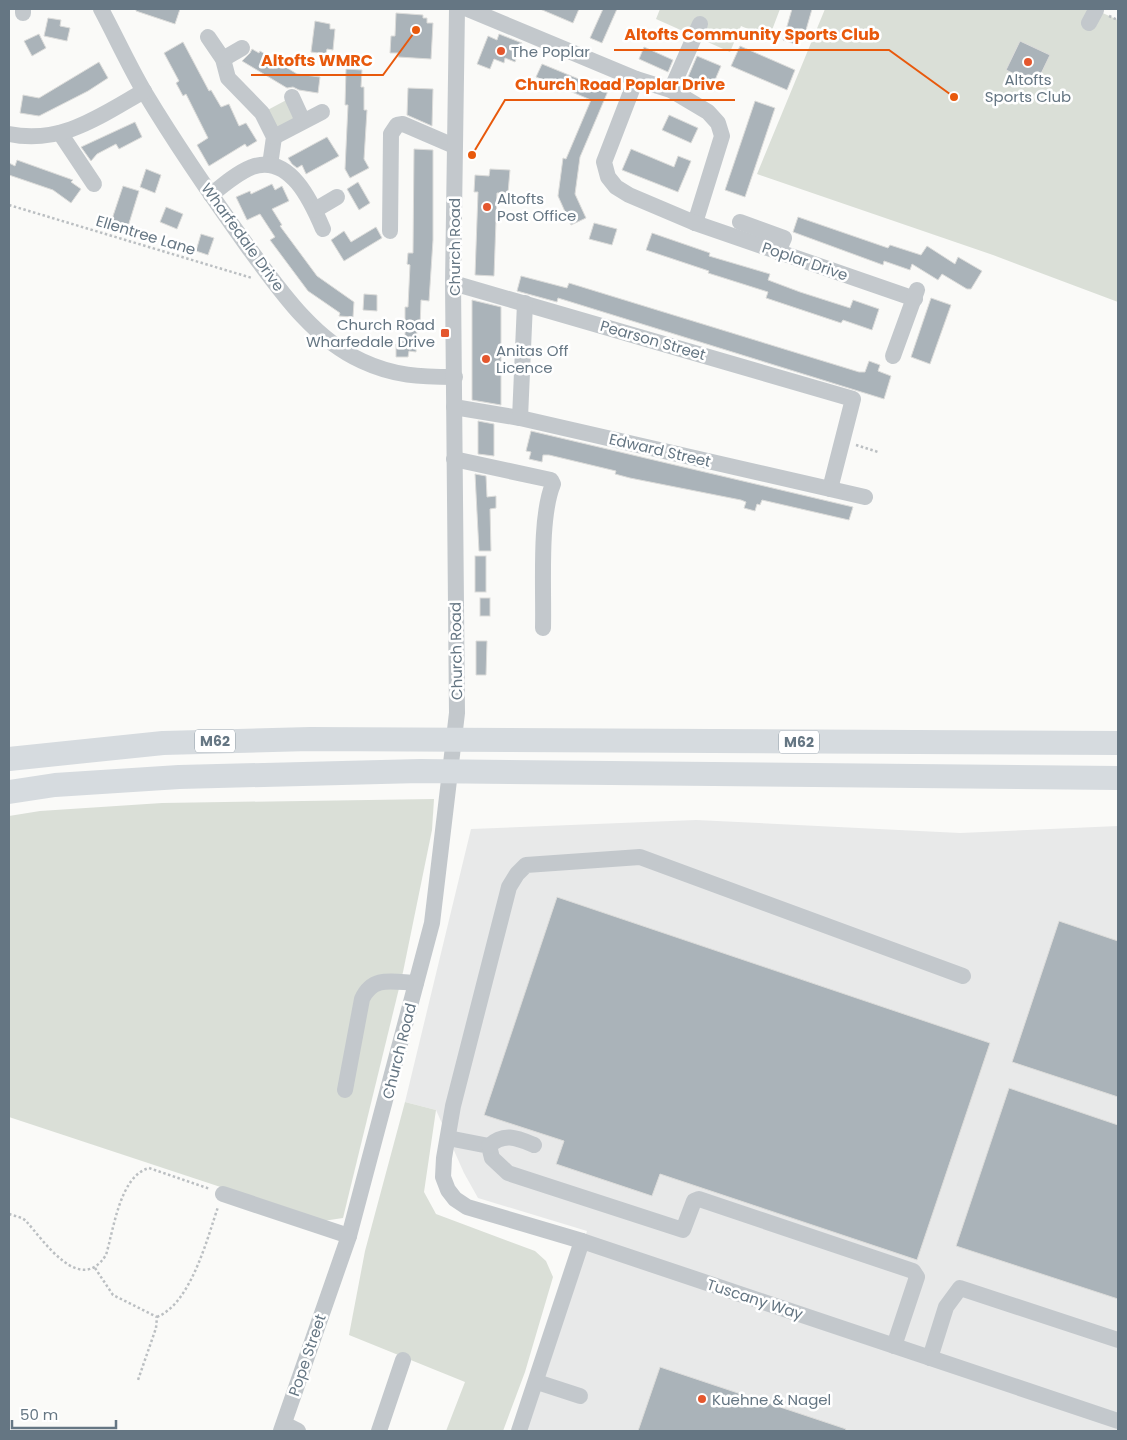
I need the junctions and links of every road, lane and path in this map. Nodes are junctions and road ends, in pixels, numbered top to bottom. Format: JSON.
{"nodes":[{"id":1,"x":101,"y":9,"type":"edge"},
{"id":2,"x":458,"y":9,"type":"edge"},
{"id":3,"x":468,"y":9,"type":"edge"},
{"id":4,"x":700,"y":24,"type":"dead end"},
{"id":5,"x":208,"y":38,"type":"dead end"},
{"id":6,"x":242,"y":48,"type":"dead end"},
{"id":7,"x":222,"y":59,"type":"junction"},
{"id":8,"x":636,"y":79,"type":"junction"},
{"id":9,"x":671,"y":90,"type":"junction"},
{"id":10,"x":144,"y":91,"type":"junction"},
{"id":11,"x":292,"y":97,"type":"dead end"},
{"id":12,"x":322,"y":112,"type":"dead end"},
{"id":13,"x":303,"y":121,"type":"junction"},
{"id":14,"x":60,"y":133,"type":"junction"},
{"id":15,"x":9,"y":134,"type":"edge"},
{"id":16,"x":274,"y":137,"type":"junction"},
{"id":17,"x":454,"y":146,"type":"junction"},
{"id":18,"x":270,"y":164,"type":"junction"},
{"id":19,"x":94,"y":184,"type":"dead end"},
{"id":20,"x":210,"y":196,"type":"junction"},
{"id":21,"x":337,"y":198,"type":"dead end"},
{"id":22,"x":9,"y":205,"type":"edge"},
{"id":23,"x":315,"y":210,"type":"junction"},
{"id":24,"x":740,"y":222,"type":"dead end"},
{"id":25,"x":695,"y":223,"type":"junction"},
{"id":26,"x":323,"y":229,"type":"dead end"},
{"id":27,"x":390,"y":231,"type":"dead end"},
{"id":28,"x":778,"y":252,"type":"junction"},
{"id":29,"x":453,"y":283,"type":"junction"},
{"id":30,"x":277,"y":286,"type":"junction"},
{"id":31,"x":525,"y":303,"type":"junction"},
{"id":32,"x":893,"y":356,"type":"dead end"},
{"id":33,"x":454,"y":377,"type":"junction"},
{"id":34,"x":454,"y":407,"type":"junction"},
{"id":35,"x":520,"y":418,"type":"junction"},
{"id":36,"x":844,"y":442,"type":"junction"},
{"id":37,"x":878,"y":452,"type":"dead end"},
{"id":38,"x":454,"y":459,"type":"junction"},
{"id":39,"x":830,"y":489,"type":"junction"},
{"id":40,"x":865,"y":497,"type":"dead end"},
{"id":41,"x":543,"y":628,"type":"dead end"},
{"id":42,"x":1118,"y":744,"type":"edge"},
{"id":43,"x":9,"y":759,"type":"edge"},
{"id":44,"x":1118,"y":778,"type":"edge"},
{"id":45,"x":9,"y":792,"type":"edge"},
{"id":46,"x":963,"y":976,"type":"dead end"},
{"id":47,"x":416,"y":983,"type":"junction"},
{"id":48,"x":345,"y":1090,"type":"dead end"},
{"id":49,"x":448,"y":1138,"type":"junction"},
{"id":50,"x":534,"y":1145,"type":"dead end"},
{"id":51,"x":489,"y":1146,"type":"junction"},
{"id":52,"x":223,"y":1194,"type":"junction"},
{"id":53,"x":9,"y":1214,"type":"edge"},
{"id":54,"x":349,"y":1236,"type":"junction"},
{"id":55,"x":582,"y":1241,"type":"junction"},
{"id":56,"x":95,"y":1268,"type":"junction"},
{"id":57,"x":334,"y":1280,"type":"joint"},
{"id":58,"x":157,"y":1317,"type":"junction"},
{"id":59,"x":1118,"y":1340,"type":"edge"},
{"id":60,"x":894,"y":1346,"type":"junction"},
{"id":61,"x":930,"y":1358,"type":"junction"},
{"id":62,"x":403,"y":1360,"type":"dead end"},
{"id":63,"x":138,"y":1380,"type":"dead end"},
{"id":64,"x":537,"y":1382,"type":"junction"},
{"id":65,"x":580,"y":1396,"type":"dead end"},
{"id":66,"x":1118,"y":1421,"type":"edge"},
{"id":67,"x":288,"y":1429,"type":"edge"},
{"id":68,"x":379,"y":1431,"type":"edge"},
{"id":69,"x":519,"y":1431,"type":"edge"}],
"edges":[{"from":1,"to":10,"type":"street","name":"Wharfedale Drive"},
{"from":2,"to":17,"type":"street","name":"Church Road"},
{"from":3,"to":8,"type":"street"},
{"from":4,"to":9,"type":"street"},
{"from":5,"to":7,"type":"street"},
{"from":6,"to":7,"type":"street"},
{"from":7,"to":16,"type":"street"},
{"from":8,"to":9,"type":"street"},
{"from":8,"to":25,"type":"street","name":"Poplar Drive"},
{"from":9,"to":25,"type":"street"},
{"from":10,"to":14,"type":"street"},
{"from":10,"to":20,"type":"street","name":"Wharfedale Drive"},
{"from":11,"to":13,"type":"street"},
{"from":12,"to":13,"type":"street"},
{"from":13,"to":16,"type":"street"},
{"from":14,"to":15,"type":"street"},
{"from":14,"to":19,"type":"street"},
{"from":16,"to":18,"type":"street"},
{"from":17,"to":27,"type":"street"},
{"from":17,"to":29,"type":"street","name":"Church Road"},
{"from":18,"to":20,"type":"street"},
{"from":18,"to":23,"type":"street"},
{"from":20,"to":30,"type":"street","name":"Wharfedale Drive"},
{"from":21,"to":23,"type":"street"},
{"from":22,"to":30,"type":"path","name":"Ellentree Lane"},
{"from":23,"to":26,"type":"street"},
{"from":24,"to":28,"type":"street"},
{"from":25,"to":28,"type":"street","name":"Poplar Drive"},
{"from":28,"to":32,"type":"street","name":"Poplar Drive"},
{"from":29,"to":31,"type":"street","name":"Pearson Street"},
{"from":29,"to":33,"type":"street","name":"Church Road"},
{"from":30,"to":33,"type":"street","name":"Wharfedale Drive"},
{"from":31,"to":35,"type":"street"},
{"from":31,"to":36,"type":"street","name":"Pearson Street"},
{"from":33,"to":34,"type":"street","name":"Church Road"},
{"from":34,"to":35,"type":"street","name":"Edward Street"},
{"from":34,"to":38,"type":"street","name":"Church Road"},
{"from":35,"to":39,"type":"street","name":"Edward Street"},
{"from":36,"to":37,"type":"path"},
{"from":36,"to":39,"type":"street"},
{"from":38,"to":41,"type":"street"},
{"from":38,"to":47,"type":"street","name":"Church Road"},
{"from":39,"to":40,"type":"street","name":"Edward Street"},
{"from":42,"to":43,"type":"highway","number":"M62"},
{"from":44,"to":45,"type":"highway","number":"M62"},
{"from":46,"to":49,"type":"street","name":"Tuscany Way"},
{"from":47,"to":48,"type":"street"},
{"from":47,"to":54,"type":"street","name":"Church Road"},
{"from":49,"to":51,"type":"street"},
{"from":49,"to":55,"type":"street","name":"Tuscany Way"},
{"from":50,"to":51,"type":"street"},
{"from":51,"to":60,"type":"street"},
{"from":52,"to":54,"type":"street"},
{"from":52,"to":56,"type":"path"},
{"from":52,"to":58,"type":"path"},
{"from":53,"to":56,"type":"path"},
{"from":54,"to":57,"type":"street","name":"Church Road"},
{"from":55,"to":60,"type":"street","name":"Tuscany Way"},
{"from":55,"to":64,"type":"street"},
{"from":56,"to":58,"type":"path"},
{"from":57,"to":67,"type":"street","name":"Pope Street"},
{"from":58,"to":63,"type":"path"},
{"from":59,"to":61,"type":"street"},
{"from":60,"to":61,"type":"street","name":"Tuscany Way"},
{"from":61,"to":66,"type":"street","name":"Tuscany Way"},
{"from":62,"to":68,"type":"street"},
{"from":64,"to":65,"type":"street"},
{"from":64,"to":69,"type":"street"}]}
